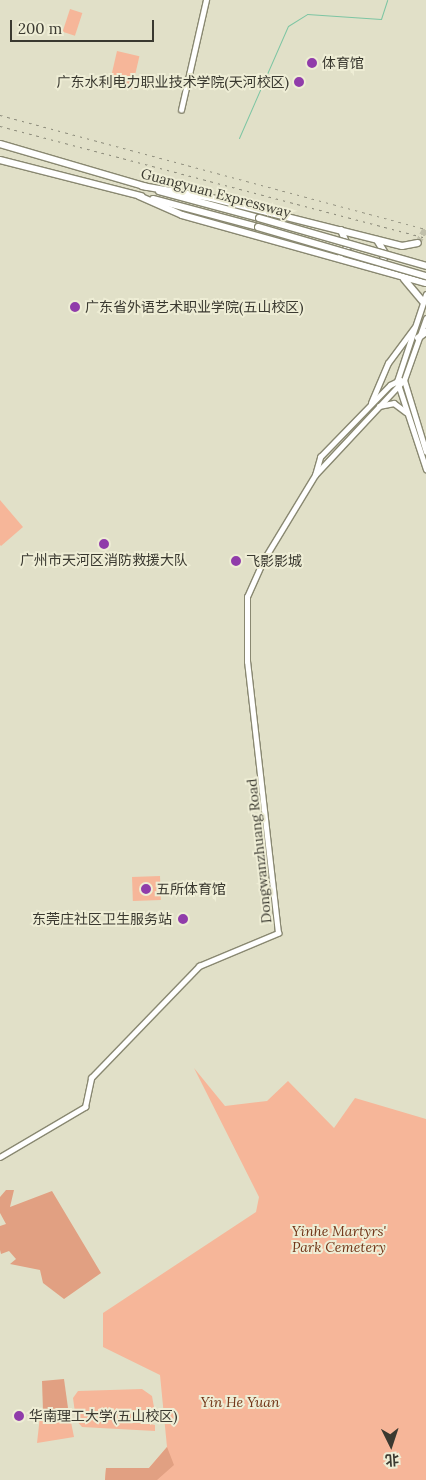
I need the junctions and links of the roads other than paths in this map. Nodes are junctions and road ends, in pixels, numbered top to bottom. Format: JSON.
{"nodes":[{"id":1,"x":206,"y":0,"type":"edge"},
{"id":2,"x":181,"y":110,"type":"dead end"},
{"id":3,"x":0,"y":144,"type":"edge"},
{"id":4,"x":0,"y":160,"type":"edge"},
{"id":5,"x":142,"y":186,"type":"junction"},
{"id":6,"x":139,"y":196,"type":"junction"},
{"id":7,"x":341,"y":229,"type":"junction"},
{"id":8,"x":376,"y":239,"type":"junction"},
{"id":9,"x":418,"y":243,"type":"dead end"},
{"id":10,"x":332,"y":256,"type":"junction"},
{"id":11,"x":368,"y":266,"type":"junction"},
{"id":12,"x":426,"y":266,"type":"edge"},
{"id":13,"x":396,"y":274,"type":"junction"},
{"id":14,"x":426,"y":275,"type":"edge"},
{"id":15,"x":426,"y":283,"type":"edge"},
{"id":16,"x":426,"y":294,"type":"edge"},
{"id":17,"x":423,"y":302,"type":"junction"},
{"id":18,"x":426,"y":318,"type":"edge"},
{"id":19,"x":416,"y":324,"type":"junction"},
{"id":20,"x":426,"y":332,"type":"edge"},
{"id":21,"x":418,"y":338,"type":"junction"},
{"id":22,"x":404,"y":380,"type":"junction"},
{"id":23,"x":397,"y":383,"type":"junction"},
{"id":24,"x":377,"y":407,"type":"junction"},
{"id":25,"x":369,"y":408,"type":"junction"},
{"id":26,"x":406,"y":412,"type":"junction"},
{"id":27,"x":426,"y":452,"type":"edge"},
{"id":28,"x":426,"y":469,"type":"edge"},
{"id":29,"x":315,"y":475,"type":"junction"},
{"id":30,"x":0,"y":1157,"type":"edge"}],
"edges":[{"from":1,"to":2,"type":"street"},
{"from":3,"to":5,"type":"highway","name":"Guangyuan Expressway"},
{"from":4,"to":6,"type":"highway","name":"Guangyuan Expressway"},
{"from":5,"to":7,"type":"highway"},
{"from":5,"to":12,"type":"highway","name":"Guangyuan Expressway","bridge":true},
{"from":6,"to":10,"type":"highway"},
{"from":6,"to":14,"type":"highway","name":"Guangyuan Expressway","bridge":true},
{"from":7,"to":8,"type":"highway"},
{"from":7,"to":10,"type":"highway"},
{"from":8,"to":9,"type":"highway"},
{"from":8,"to":11,"type":"highway"},
{"from":10,"to":11,"type":"highway"},
{"from":11,"to":13,"type":"highway"},
{"from":13,"to":14,"type":"highway"},
{"from":13,"to":15,"type":"highway"},
{"from":13,"to":17,"type":"highway"},
{"from":16,"to":17,"type":"main road"},
{"from":17,"to":19,"type":"main road"},
{"from":18,"to":21,"type":"main road"},
{"from":19,"to":23,"type":"main road"},
{"from":19,"to":25,"type":"street"},
{"from":20,"to":21,"type":"highway"},
{"from":21,"to":22,"type":"main road"},
{"from":22,"to":23,"type":"street"},
{"from":22,"to":27,"type":"main road"},
{"from":23,"to":24,"type":"street","name":"Dongwanzhuang Road"},
{"from":23,"to":25,"type":"street","name":"Dongwanzhuang Road"},
{"from":23,"to":26,"type":"main road"},
{"from":24,"to":26,"type":"street"},
{"from":24,"to":29,"type":"street","name":"Dongwanzhuang Road"},
{"from":25,"to":29,"type":"street","name":"Dongwanzhuang Road"},
{"from":26,"to":28,"type":"main road"},
{"from":29,"to":30,"type":"street","name":"Dongwanzhuang Road"}]}
